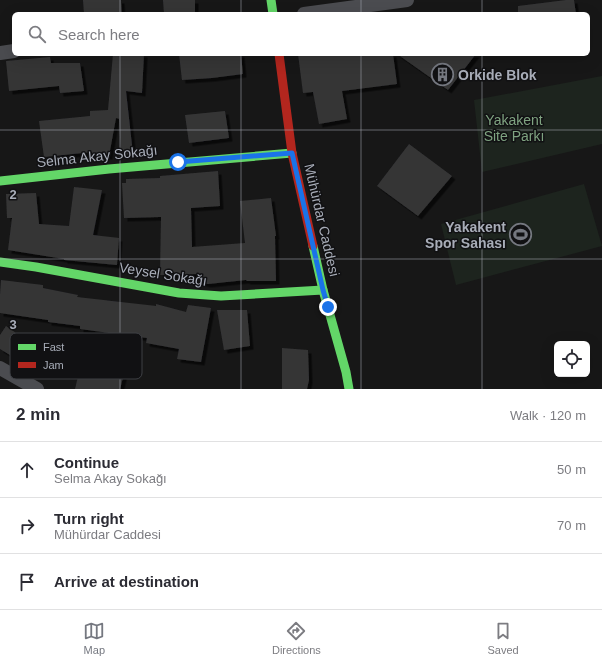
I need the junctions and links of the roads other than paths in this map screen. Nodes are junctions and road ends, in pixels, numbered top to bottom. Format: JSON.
{"nodes":[{"id":1,"x":271,"y":0,"type":"edge"},
{"id":2,"x":407,"y":0,"type":"edge"},
{"id":3,"x":376,"y":2,"type":"edge"},
{"id":4,"x":273,"y":12,"type":"edge"},
{"id":5,"x":316,"y":12,"type":"edge"},
{"id":6,"x":12,"y":51,"type":"edge"},
{"id":7,"x":0,"y":53,"type":"edge"},
{"id":8,"x":279,"y":56,"type":"edge"},
{"id":9,"x":292,"y":153,"type":"junction"},
{"id":10,"x":0,"y":181,"type":"edge"},
{"id":11,"x":0,"y":262,"type":"edge"},
{"id":12,"x":323,"y":290,"type":"junction"},
{"id":13,"x":0,"y":368,"type":"edge"},
{"id":14,"x":10,"y":374,"type":"edge"},
{"id":15,"x":19,"y":379,"type":"edge"},
{"id":16,"x":37,"y":389,"type":"edge"},
{"id":17,"x":349,"y":389,"type":"edge"}],
"edges":[{"from":1,"to":4,"type":"street"},
{"from":2,"to":3,"type":"street"},
{"from":3,"to":5,"type":"street"},
{"from":6,"to":7,"type":"street"},
{"from":8,"to":9,"type":"street","name":"Mühürdar Caddesi"},
{"from":9,"to":10,"type":"street","name":"Selma Akay Sokağı"},
{"from":9,"to":12,"type":"street","name":"Mühürdar Caddesi"},
{"from":11,"to":12,"type":"street","name":"Veysel Sokağı"},
{"from":12,"to":17,"type":"street","name":"Mühürdar Caddesi"},
{"from":13,"to":14,"type":"street"},
{"from":15,"to":16,"type":"street"}]}
